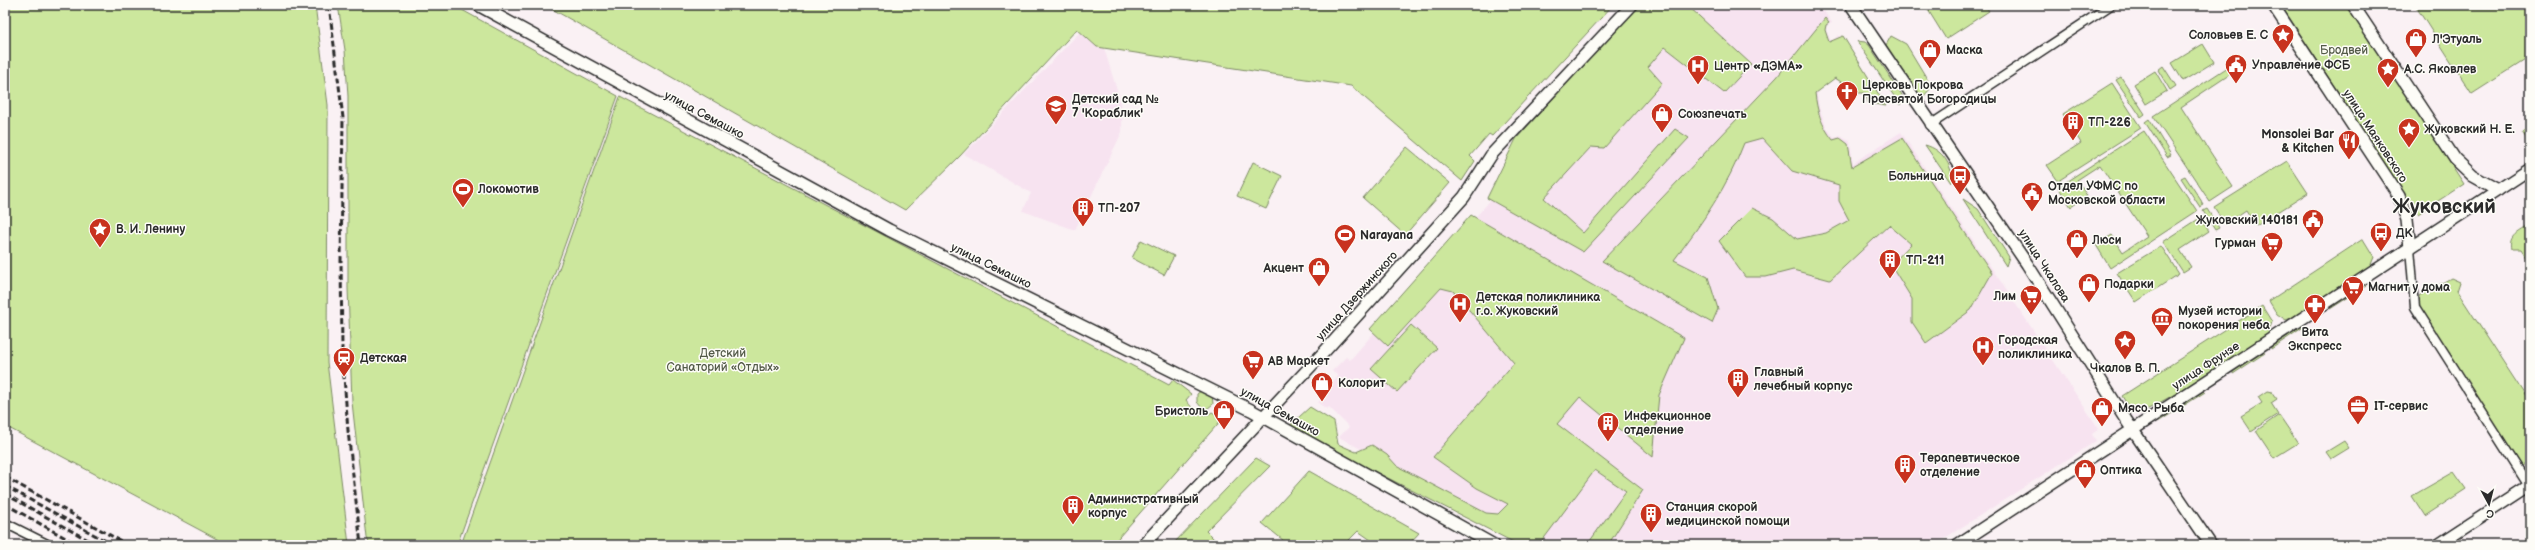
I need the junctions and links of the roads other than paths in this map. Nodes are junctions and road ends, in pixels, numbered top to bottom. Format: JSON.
{"nodes":[{"id":1,"x":478,"y":5,"type":"edge"},
{"id":2,"x":1632,"y":5,"type":"edge"},
{"id":3,"x":1850,"y":5,"type":"edge"},
{"id":4,"x":2111,"y":5,"type":"edge"},
{"id":5,"x":2273,"y":5,"type":"edge"},
{"id":6,"x":2353,"y":5,"type":"edge"},
{"id":7,"x":1930,"y":125,"type":"junction"},
{"id":8,"x":2530,"y":169,"type":"edge"},
{"id":9,"x":2498,"y":190,"type":"junction"},
{"id":10,"x":2410,"y":248,"type":"junction"},
{"id":11,"x":1264,"y":418,"type":"junction"},
{"id":12,"x":2132,"y":430,"type":"junction"},
{"id":13,"x":2530,"y":485,"type":"edge"},
{"id":14,"x":5,"y":523,"type":"edge"},
{"id":15,"x":49,"y":545,"type":"edge"},
{"id":16,"x":1143,"y":545,"type":"edge"},
{"id":17,"x":1494,"y":545,"type":"edge"},
{"id":18,"x":1957,"y":545,"type":"edge"},
{"id":19,"x":2211,"y":545,"type":"edge"},
{"id":20,"x":2438,"y":545,"type":"edge"}],
"edges":[{"from":1,"to":11,"type":"main road","name":"улица Семашко"},
{"from":2,"to":11,"type":"main road","name":"улица Дзержинского"},
{"from":3,"to":7,"type":"main road","name":"улица Чкалова"},
{"from":4,"to":7,"type":"street"},
{"from":5,"to":10,"type":"main road","name":"улица Маяковского"},
{"from":6,"to":9,"type":"main road"},
{"from":7,"to":12,"type":"main road","name":"улица Чкалова"},
{"from":8,"to":9,"type":"main road","name":"улица Фрунзе"},
{"from":9,"to":10,"type":"main road","name":"улица Фрунзе"},
{"from":10,"to":12,"type":"main road","name":"улица Фрунзе"},
{"from":10,"to":13,"type":"street"},
{"from":11,"to":16,"type":"main road","name":"улица Дзержинского"},
{"from":11,"to":17,"type":"main road","name":"улица Семашко"},
{"from":12,"to":18,"type":"main road","name":"улица Фрунзе"},
{"from":12,"to":19,"type":"main road","name":"улица Чкалова"},
{"from":13,"to":20,"type":"main road"},
{"from":14,"to":15,"type":"street"}]}
